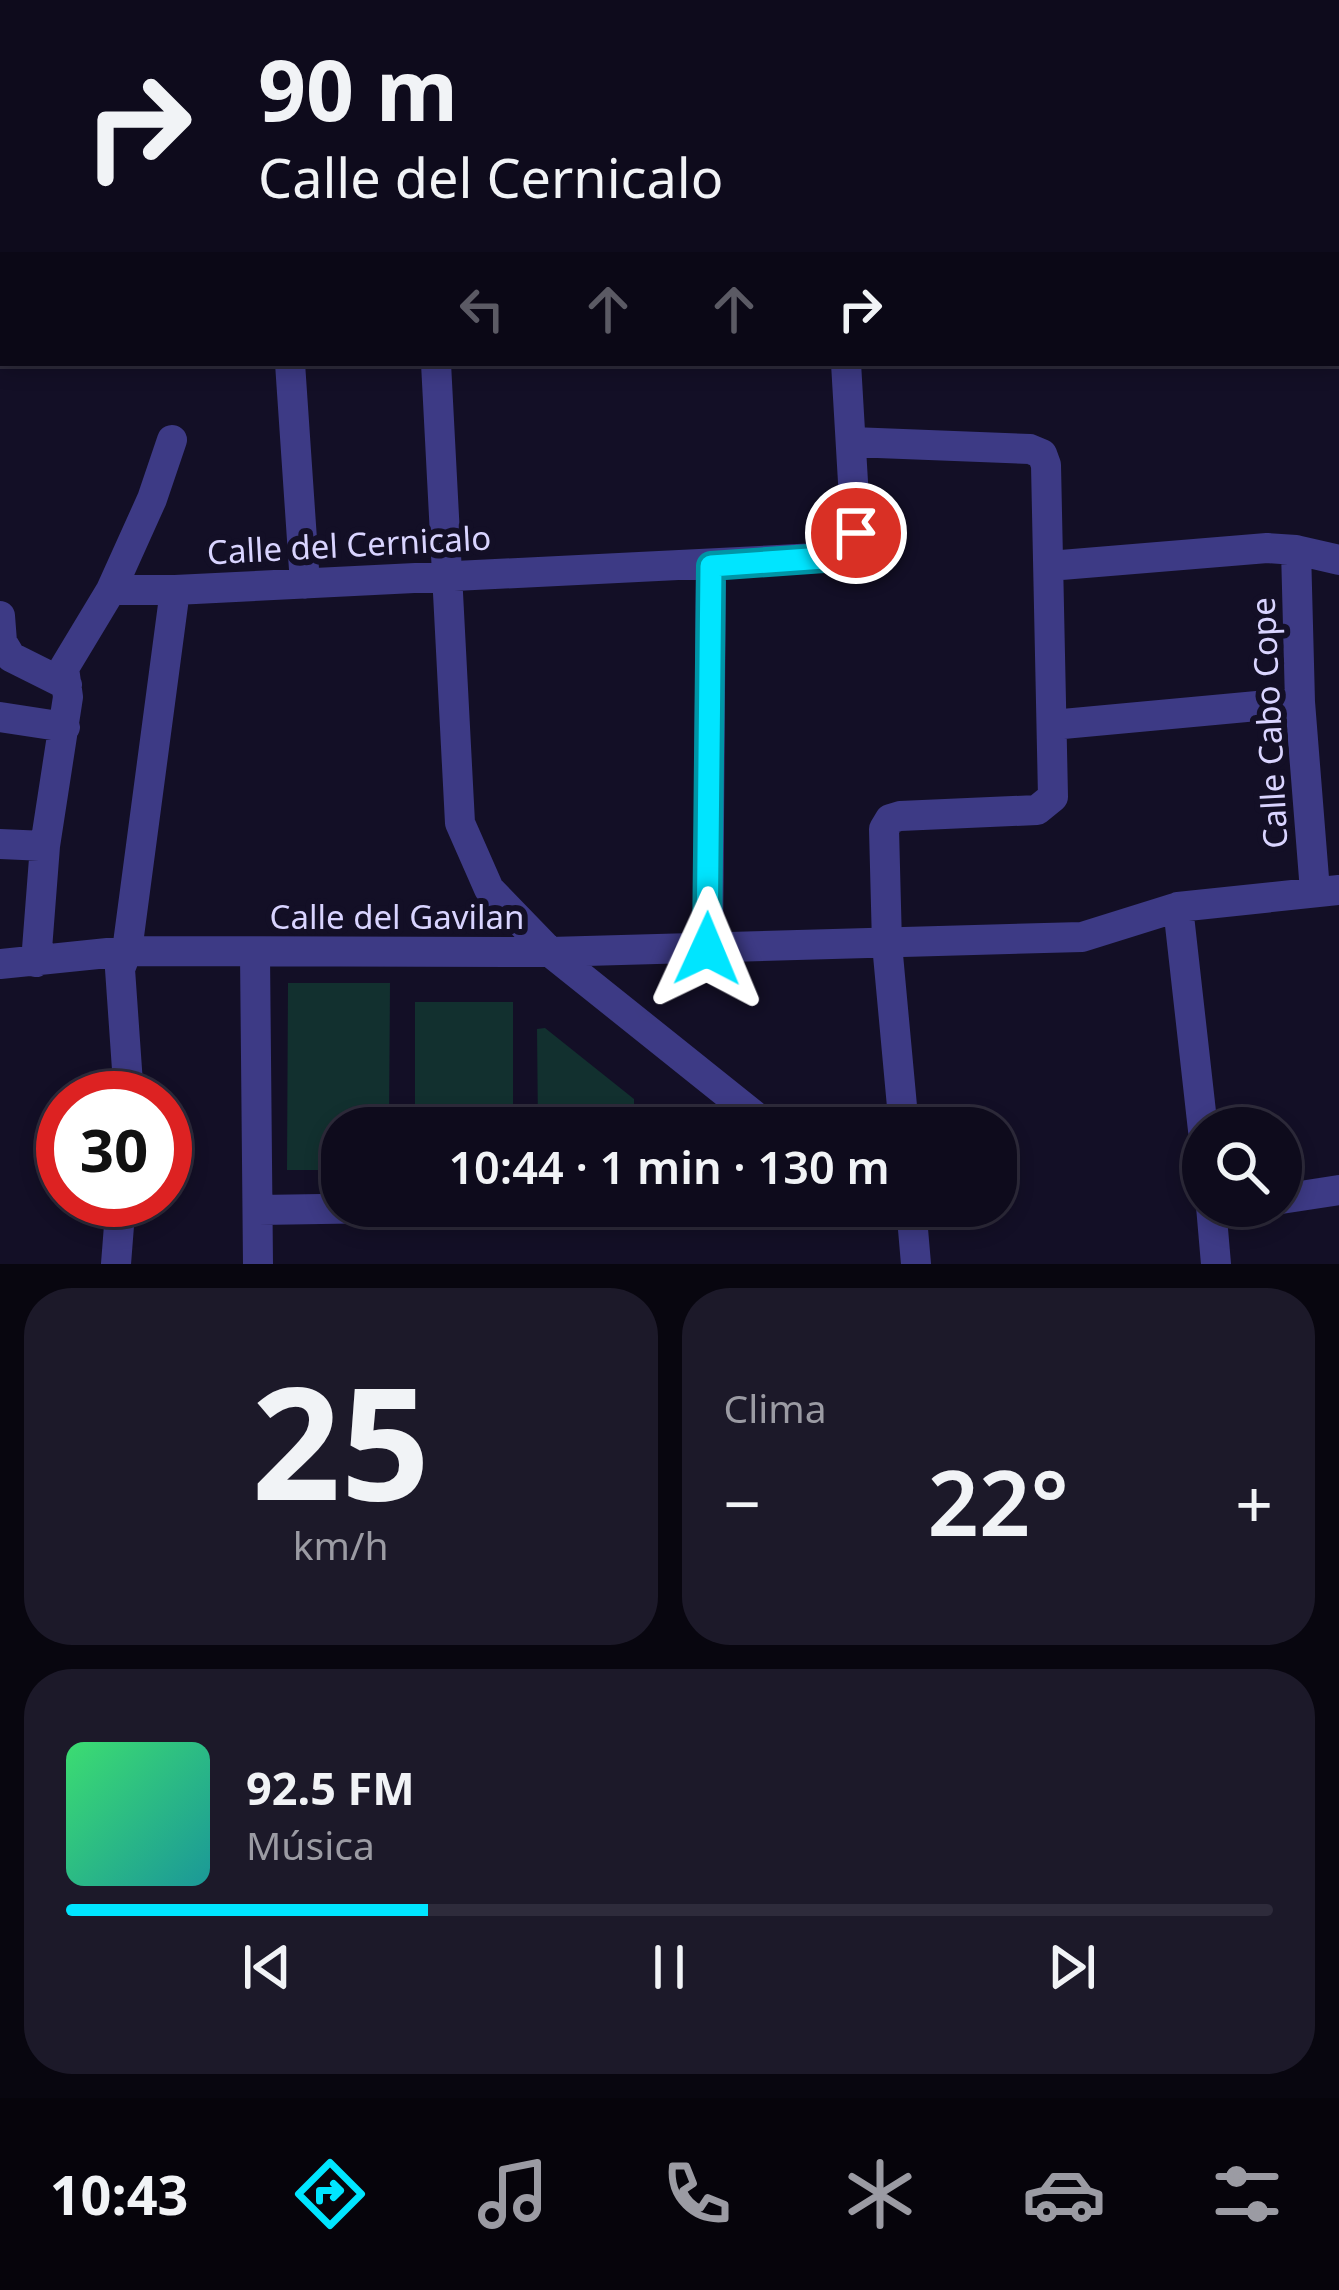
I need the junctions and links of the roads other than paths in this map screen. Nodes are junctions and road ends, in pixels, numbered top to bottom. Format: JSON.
{"nodes":[{"id":1,"x":290,"y":366,"type":"edge"},
{"id":2,"x":436,"y":366,"type":"edge"},
{"id":3,"x":846,"y":366,"type":"edge"},
{"id":4,"x":172,"y":440,"type":"dead end"},
{"id":5,"x":852,"y":442,"type":"junction"},
{"id":6,"x":1296,"y":550,"type":"junction"},
{"id":7,"x":1339,"y":560,"type":"edge"},
{"id":8,"x":711,"y":566,"type":"junction"},
{"id":9,"x":1049,"y":566,"type":"junction"},
{"id":10,"x":448,"y":574,"type":"junction"},
{"id":11,"x":305,"y":584,"type":"junction"},
{"id":12,"x":111,"y":590,"type":"junction"},
{"id":13,"x":175,"y":590,"type":"junction"},
{"id":14,"x":0,"y":616,"type":"edge"},
{"id":15,"x":67,"y":685,"type":"junction"},
{"id":16,"x":1300,"y":702,"type":"junction"},
{"id":17,"x":0,"y":717,"type":"edge"},
{"id":18,"x":1052,"y":725,"type":"junction"},
{"id":19,"x":64,"y":727,"type":"junction"},
{"id":20,"x":0,"y":844,"type":"edge"},
{"id":21,"x":45,"y":846,"type":"junction"},
{"id":22,"x":1327,"y":890,"type":"edge"},
{"id":23,"x":1178,"y":907,"type":"junction"},
{"id":24,"x":887,"y":944,"type":"junction"},
{"id":25,"x":707,"y":949,"type":"junction"},
{"id":26,"x":127,"y":951,"type":"junction"},
{"id":27,"x":550,"y":952,"type":"junction"},
{"id":28,"x":255,"y":954,"type":"junction"},
{"id":29,"x":36,"y":962,"type":"junction"},
{"id":30,"x":0,"y":964,"type":"edge"},
{"id":31,"x":127,"y":1071,"type":"edge"},
{"id":32,"x":744,"y":1107,"type":"edge"},
{"id":33,"x":902,"y":1107,"type":"edge"},
{"id":34,"x":1200,"y":1107,"type":"edge"},
{"id":35,"x":1339,"y":1190,"type":"edge"},
{"id":36,"x":1302,"y":1196,"type":"edge"},
{"id":37,"x":321,"y":1209,"type":"edge"},
{"id":38,"x":259,"y":1210,"type":"junction"},
{"id":39,"x":119,"y":1227,"type":"edge"},
{"id":40,"x":912,"y":1227,"type":"edge"},
{"id":41,"x":1218,"y":1227,"type":"edge"},
{"id":42,"x":116,"y":1264,"type":"edge"},
{"id":43,"x":258,"y":1264,"type":"edge"},
{"id":44,"x":916,"y":1264,"type":"edge"},
{"id":45,"x":1216,"y":1264,"type":"edge"}],
"edges":[{"from":1,"to":11,"type":"street"},
{"from":2,"to":10,"type":"street"},
{"from":3,"to":5,"type":"street","name":"Calle del Cernicalo"},
{"from":4,"to":12,"type":"street"},
{"from":5,"to":8,"type":"street","name":"Calle del Cernicalo"},
{"from":5,"to":9,"type":"street"},
{"from":6,"to":7,"type":"street","name":"Calle Cabo Cope"},
{"from":6,"to":9,"type":"street","name":"Calle Cabo Cope"},
{"from":6,"to":16,"type":"street","name":"Calle Cabo Cope"},
{"from":8,"to":10,"type":"street","name":"Calle del Cernicalo"},
{"from":8,"to":25,"type":"street"},
{"from":9,"to":18,"type":"street"},
{"from":10,"to":11,"type":"street","name":"Calle del Cernicalo"},
{"from":10,"to":27,"type":"street"},
{"from":11,"to":13,"type":"street","name":"Calle del Cernicalo"},
{"from":12,"to":13,"type":"street"},
{"from":12,"to":15,"type":"street"},
{"from":13,"to":26,"type":"street","name":"Calle del Cernicalo"},
{"from":14,"to":15,"type":"street"},
{"from":15,"to":19,"type":"street"},
{"from":16,"to":18,"type":"street"},
{"from":16,"to":22,"type":"street","name":"Calle Cabo Cope"},
{"from":17,"to":19,"type":"street"},
{"from":18,"to":24,"type":"street"},
{"from":19,"to":21,"type":"street"},
{"from":20,"to":21,"type":"street"},
{"from":21,"to":29,"type":"street"},
{"from":22,"to":23,"type":"street","name":"Calle del Gavilan"},
{"from":23,"to":24,"type":"street","name":"Calle del Gavilan"},
{"from":23,"to":34,"type":"street"},
{"from":24,"to":25,"type":"street","name":"Calle del Gavilan"},
{"from":24,"to":33,"type":"street"},
{"from":25,"to":27,"type":"street","name":"Calle del Gavilan"},
{"from":26,"to":28,"type":"street","name":"Calle del Gavilan"},
{"from":26,"to":29,"type":"street","name":"Calle del Gavilan"},
{"from":26,"to":31,"type":"street","name":"Calle del Cernicalo"},
{"from":27,"to":28,"type":"street","name":"Calle del Gavilan"},
{"from":27,"to":32,"type":"street"},
{"from":28,"to":38,"type":"street"},
{"from":29,"to":30,"type":"street","name":"Calle del Gavilan"},
{"from":35,"to":36,"type":"street"},
{"from":37,"to":38,"type":"street"},
{"from":38,"to":43,"type":"street"},
{"from":39,"to":42,"type":"street"},
{"from":40,"to":44,"type":"street"},
{"from":41,"to":45,"type":"street"}]}
